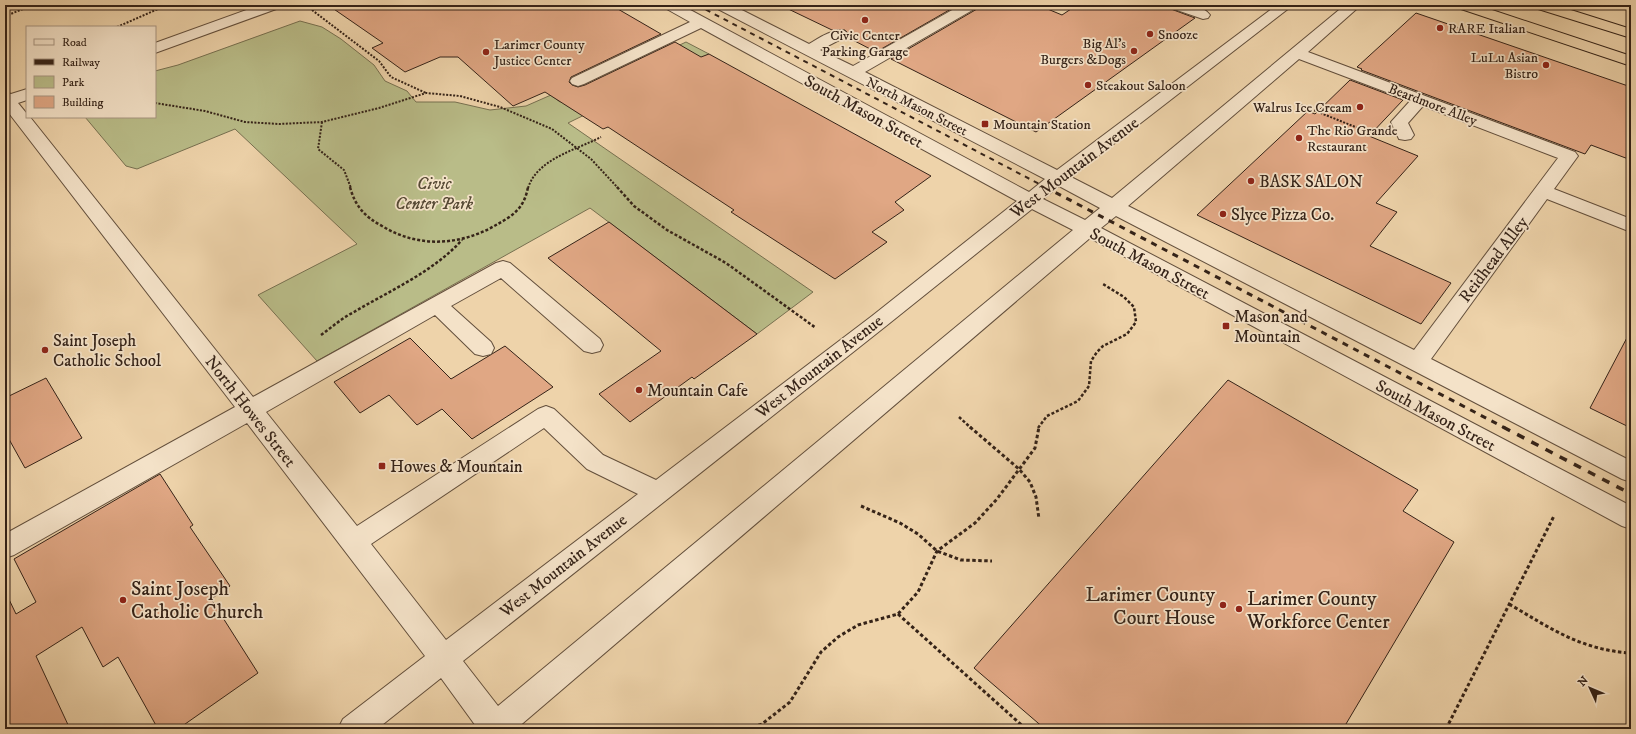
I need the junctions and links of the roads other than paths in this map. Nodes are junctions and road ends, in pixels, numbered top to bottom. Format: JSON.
{"nodes":[{"id":1,"x":274,"y":5,"type":"edge"},
{"id":2,"x":670,"y":5,"type":"edge"},
{"id":3,"x":720,"y":5,"type":"edge"},
{"id":4,"x":971,"y":5,"type":"edge"},
{"id":5,"x":1176,"y":5,"type":"edge"},
{"id":6,"x":1286,"y":5,"type":"edge"},
{"id":7,"x":1354,"y":5,"type":"edge"},
{"id":8,"x":1463,"y":5,"type":"edge"},
{"id":9,"x":1540,"y":5,"type":"edge"},
{"id":10,"x":1203,"y":15,"type":"dead end"},
{"id":11,"x":702,"y":22,"type":"junction"},
{"id":12,"x":840,"y":34,"type":"dead end"},
{"id":13,"x":1631,"y":34,"type":"edge"},
{"id":14,"x":156,"y":48,"type":"edge"},
{"id":15,"x":808,"y":50,"type":"junction"},
{"id":16,"x":1297,"y":53,"type":"junction"},
{"id":17,"x":1631,"y":60,"type":"edge"},
{"id":18,"x":853,"y":73,"type":"junction"},
{"id":19,"x":578,"y":81,"type":"dead end"},
{"id":20,"x":11,"y":98,"type":"edge"},
{"id":21,"x":1420,"y":100,"type":"junction"},
{"id":22,"x":26,"y":118,"type":"edge"},
{"id":23,"x":26,"y":118,"type":"edge"},
{"id":24,"x":1405,"y":135,"type":"road end"},
{"id":25,"x":1569,"y":156,"type":"joint"},
{"id":26,"x":1058,"y":178,"type":"junction"},
{"id":27,"x":1544,"y":191,"type":"junction"},
{"id":28,"x":1030,"y":200,"type":"junction"},
{"id":29,"x":1114,"y":206,"type":"junction"},
{"id":30,"x":1631,"y":226,"type":"edge"},
{"id":31,"x":1087,"y":229,"type":"junction"},
{"id":32,"x":437,"y":305,"type":"junction"},
{"id":33,"x":592,"y":345,"type":"dead end"},
{"id":34,"x":483,"y":348,"type":"dead end"},
{"id":35,"x":1417,"y":362,"type":"junction"},
{"id":36,"x":251,"y":410,"type":"junction"},
{"id":37,"x":1631,"y":472,"type":"edge"},
{"id":38,"x":658,"y":492,"type":"junction"},
{"id":39,"x":1631,"y":518,"type":"edge"},
{"id":40,"x":354,"y":542,"type":"junction"},
{"id":41,"x":5,"y":547,"type":"edge"},
{"id":42,"x":444,"y":659,"type":"junction"},
{"id":43,"x":496,"y":728,"type":"edge"},
{"id":44,"x":353,"y":729,"type":"edge"}],
"edges":[{"from":1,"to":14,"type":"street"},
{"from":2,"to":11,"type":"street","name":"South Mason Street"},
{"from":3,"to":15,"type":"street","name":"North Mason Street"},
{"from":4,"to":18,"type":"street"},
{"from":5,"to":10,"type":"street"},
{"from":6,"to":26,"type":"street","name":"West Mountain Avenue"},
{"from":7,"to":16,"type":"street"},
{"from":8,"to":17,"type":"highway"},
{"from":9,"to":13,"type":"highway"},
{"from":11,"to":19,"type":"street"},
{"from":11,"to":28,"type":"street","name":"South Mason Street"},
{"from":12,"to":15,"type":"street"},
{"from":15,"to":18,"type":"street","name":"North Mason Street"},
{"from":16,"to":21,"type":"street","name":"Beardmore Alley"},
{"from":16,"to":29,"type":"street"},
{"from":18,"to":26,"type":"street","name":"North Mason Street"},
{"from":20,"to":23,"type":"street","name":"North Howes Street"},
{"from":21,"to":24,"type":"street"},
{"from":21,"to":25,"type":"street","name":"Beardmore Alley"},
{"from":22,"to":36,"type":"street","name":"North Howes Street"},
{"from":25,"to":27,"type":"street","name":"Reidhead Alley"},
{"from":26,"to":28,"type":"street","name":"West Mountain Avenue"},
{"from":26,"to":29,"type":"street","name":"North Mason Street"},
{"from":27,"to":30,"type":"street"},
{"from":27,"to":35,"type":"street","name":"Reidhead Alley"},
{"from":28,"to":31,"type":"street","name":"South Mason Street"},
{"from":28,"to":38,"type":"street","name":"West Mountain Avenue"},
{"from":29,"to":31,"type":"street"},
{"from":29,"to":35,"type":"street","name":"South Mason Street"},
{"from":31,"to":39,"type":"street","name":"South Mason Street"},
{"from":31,"to":43,"type":"street"},
{"from":32,"to":33,"type":"street"},
{"from":32,"to":34,"type":"street"},
{"from":32,"to":36,"type":"street"},
{"from":35,"to":37,"type":"street","name":"South Mason Street"},
{"from":36,"to":40,"type":"street","name":"North Howes Street"},
{"from":36,"to":41,"type":"street"},
{"from":38,"to":40,"type":"street"},
{"from":38,"to":42,"type":"street","name":"West Mountain Avenue"},
{"from":40,"to":42,"type":"street","name":"North Howes Street"},
{"from":42,"to":43,"type":"street","name":"North Howes Street"},
{"from":42,"to":44,"type":"street","name":"West Mountain Avenue"}]}
